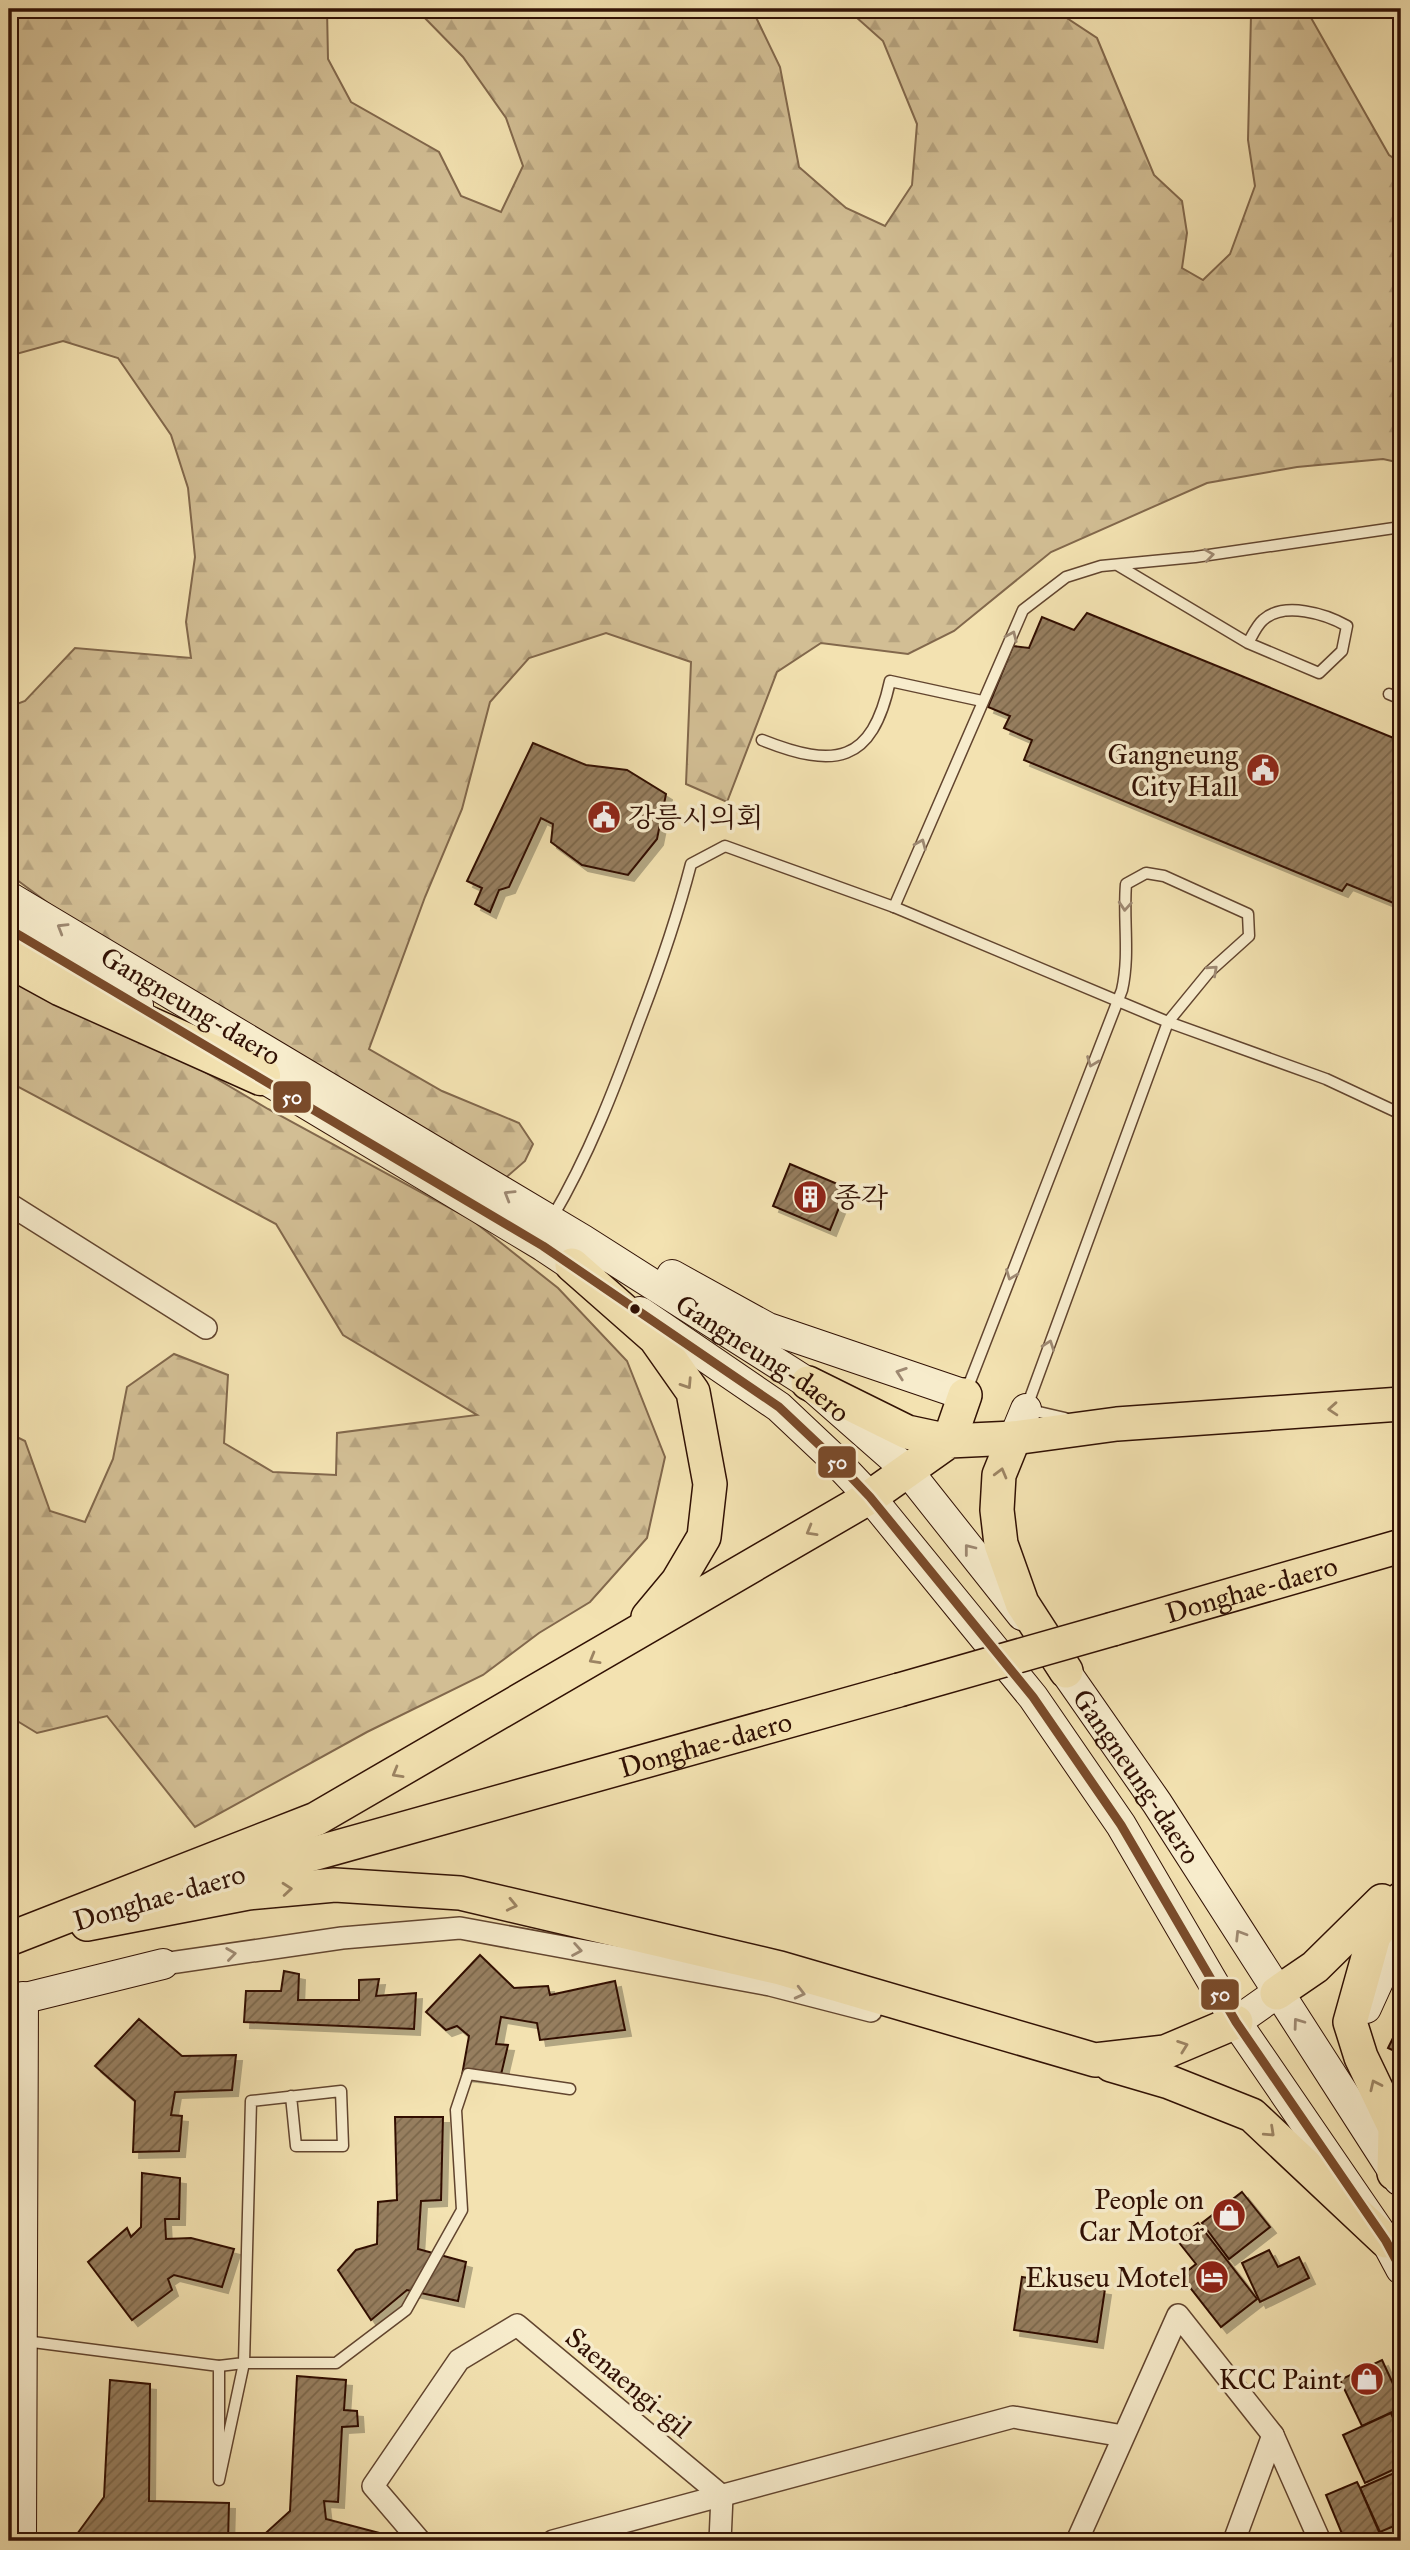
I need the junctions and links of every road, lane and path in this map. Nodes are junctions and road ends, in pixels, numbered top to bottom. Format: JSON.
{"nodes":[{"id":1,"x":1401,"y":527,"type":"edge"},
{"id":2,"x":1119,"y":566,"type":"junction"},
{"id":3,"x":1248,"y":643,"type":"junction"},
{"id":4,"x":1389,"y":694,"type":"dead end"},
{"id":5,"x":1401,"y":699,"type":"edge"},
{"id":6,"x":982,"y":701,"type":"junction"},
{"id":7,"x":762,"y":740,"type":"dead end"},
{"id":8,"x":9,"y":897,"type":"edge"},
{"id":9,"x":894,"y":907,"type":"junction"},
{"id":10,"x":9,"y":929,"type":"edge"},
{"id":11,"x":9,"y":958,"type":"edge"},
{"id":12,"x":1117,"y":999,"type":"junction"},
{"id":13,"x":1168,"y":1021,"type":"junction"},
{"id":14,"x":261,"y":1076,"type":"junction"},
{"id":15,"x":1401,"y":1114,"type":"edge"},
{"id":16,"x":9,"y":1204,"type":"edge"},
{"id":17,"x":550,"y":1220,"type":"junction"},
{"id":18,"x":578,"y":1253,"type":"junction"},
{"id":19,"x":206,"y":1328,"type":"dead end"},
{"id":20,"x":808,"y":1383,"type":"junction"},
{"id":21,"x":965,"y":1395,"type":"junction"},
{"id":22,"x":1401,"y":1404,"type":"edge"},
{"id":23,"x":1020,"y":1423,"type":"junction"},
{"id":24,"x":948,"y":1441,"type":"junction"},
{"id":25,"x":907,"y":1470,"type":"junction"},
{"id":26,"x":870,"y":1497,"type":"junction"},
{"id":27,"x":1401,"y":1546,"type":"edge"},
{"id":28,"x":628,"y":1640,"type":"junction"},
{"id":29,"x":1066,"y":1671,"type":"junction"},
{"id":30,"x":1401,"y":1882,"type":"edge"},
{"id":31,"x":1401,"y":1899,"type":"edge"},
{"id":32,"x":1401,"y":1931,"type":"edge"},
{"id":33,"x":15,"y":1938,"type":"edge"},
{"id":34,"x":163,"y":1964,"type":"joint"},
{"id":35,"x":1277,"y":1993,"type":"junction"},
{"id":36,"x":16,"y":2000,"type":"edge"},
{"id":37,"x":1236,"y":2022,"type":"junction"},
{"id":38,"x":1354,"y":2033,"type":"junction"},
{"id":39,"x":1095,"y":2060,"type":"junction"},
{"id":40,"x":570,"y":2089,"type":"dead end"},
{"id":41,"x":291,"y":2096,"type":"junction"},
{"id":42,"x":1230,"y":2106,"type":"junction"},
{"id":43,"x":16,"y":2162,"type":"edge"},
{"id":44,"x":1398,"y":2178,"type":"edge"},
{"id":45,"x":1394,"y":2255,"type":"edge"},
{"id":46,"x":22,"y":2340,"type":"junction"},
{"id":47,"x":244,"y":2363,"type":"junction"},
{"id":48,"x":219,"y":2366,"type":"junction"},
{"id":49,"x":1273,"y":2435,"type":"junction"},
{"id":50,"x":1123,"y":2437,"type":"junction"},
{"id":51,"x":722,"y":2496,"type":"junction"},
{"id":52,"x":21,"y":2541,"type":"edge"},
{"id":53,"x":420,"y":2541,"type":"edge"},
{"id":54,"x":553,"y":2541,"type":"edge"},
{"id":55,"x":720,"y":2541,"type":"edge"},
{"id":56,"x":1077,"y":2541,"type":"edge"},
{"id":57,"x":1234,"y":2541,"type":"edge"},
{"id":58,"x":1320,"y":2541,"type":"edge"}],
"edges":[{"from":2,"to":1,"type":"lane","one_way":true},
{"from":2,"to":3,"type":"lane"},
{"from":6,"to":2,"type":"lane","one_way":true},
{"from":3,"to":3,"type":"lane"},
{"from":4,"to":5,"type":"lane"},
{"from":6,"to":7,"type":"lane"},
{"from":9,"to":6,"type":"lane","one_way":true},
{"from":17,"to":8,"type":"street","name":"Gangneung-daero","one_way":true},
{"from":9,"to":12,"type":"lane"},
{"from":9,"to":17,"type":"lane"},
{"from":10,"to":14,"type":"street","name":"Gangneung-daero"},
{"from":11,"to":14,"type":"highway"},
{"from":12,"to":13,"type":"lane"},
{"from":13,"to":12,"type":"lane","one_way":true},
{"from":12,"to":21,"type":"lane","one_way":true},
{"from":13,"to":15,"type":"lane"},
{"from":23,"to":13,"type":"lane","one_way":true},
{"from":14,"to":18,"type":"street","name":"Gangneung-daero"},
{"from":16,"to":19,"type":"street"},
{"from":17,"to":18,"type":"street","name":"Gangneung-daero"},
{"from":18,"to":20,"type":"street","name":"Gangneung-daero"},
{"from":21,"to":18,"type":"street","one_way":true},
{"from":18,"to":26,"type":"street","name":"Gangneung-daero"},
{"from":18,"to":28,"type":"main road","one_way":true},
{"from":20,"to":24,"type":"main road"},
{"from":20,"to":25,"type":"street","name":"Gangneung-daero"},
{"from":21,"to":24,"type":"main road"},
{"from":22,"to":23,"type":"main road","one_way":true},
{"from":23,"to":24,"type":"main road"},
{"from":29,"to":23,"type":"main road","one_way":true},
{"from":24,"to":25,"type":"main road"},
{"from":25,"to":26,"type":"main road"},
{"from":29,"to":25,"type":"street","name":"Gangneung-daero","one_way":true},
{"from":26,"to":28,"type":"main road","one_way":true},
{"from":26,"to":37,"type":"street","name":"Gangneung-daero"},
{"from":27,"to":33,"type":"main road","name":"Donghae-daero","bridge":true},
{"from":28,"to":33,"type":"main road","one_way":true},
{"from":35,"to":29,"type":"street","name":"Gangneung-daero","one_way":true},
{"from":30,"to":35,"type":"main road"},
{"from":31,"to":38,"type":"main road"},
{"from":32,"to":38,"type":"street"},
{"from":33,"to":39,"type":"main road","one_way":true},
{"from":34,"to":36,"type":"street"},
{"from":34,"to":42,"type":"street","one_way":true},
{"from":35,"to":37,"type":"street"},
{"from":44,"to":35,"type":"street","name":"Gangneung-daero","one_way":true},
{"from":36,"to":43,"type":"street"},
{"from":39,"to":37,"type":"main road","one_way":true},
{"from":37,"to":45,"type":"street","name":"Gangneung-daero"},
{"from":44,"to":38,"type":"main road","one_way":true},
{"from":39,"to":42,"type":"main road"},
{"from":40,"to":47,"type":"lane"},
{"from":41,"to":41,"type":"lane"},
{"from":41,"to":47,"type":"lane"},
{"from":42,"to":45,"type":"main road","one_way":true},
{"from":43,"to":46,"type":"street"},
{"from":46,"to":48,"type":"lane"},
{"from":46,"to":52,"type":"street"},
{"from":47,"to":48,"type":"lane"},
{"from":47,"to":48,"type":"lane"},
{"from":49,"to":50,"type":"street"},
{"from":49,"to":57,"type":"street"},
{"from":49,"to":58,"type":"street"},
{"from":50,"to":51,"type":"street"},
{"from":50,"to":56,"type":"street"},
{"from":51,"to":53,"type":"street","name":"Saenaengi-gil"},
{"from":51,"to":54,"type":"street"},
{"from":51,"to":55,"type":"street"}]}
